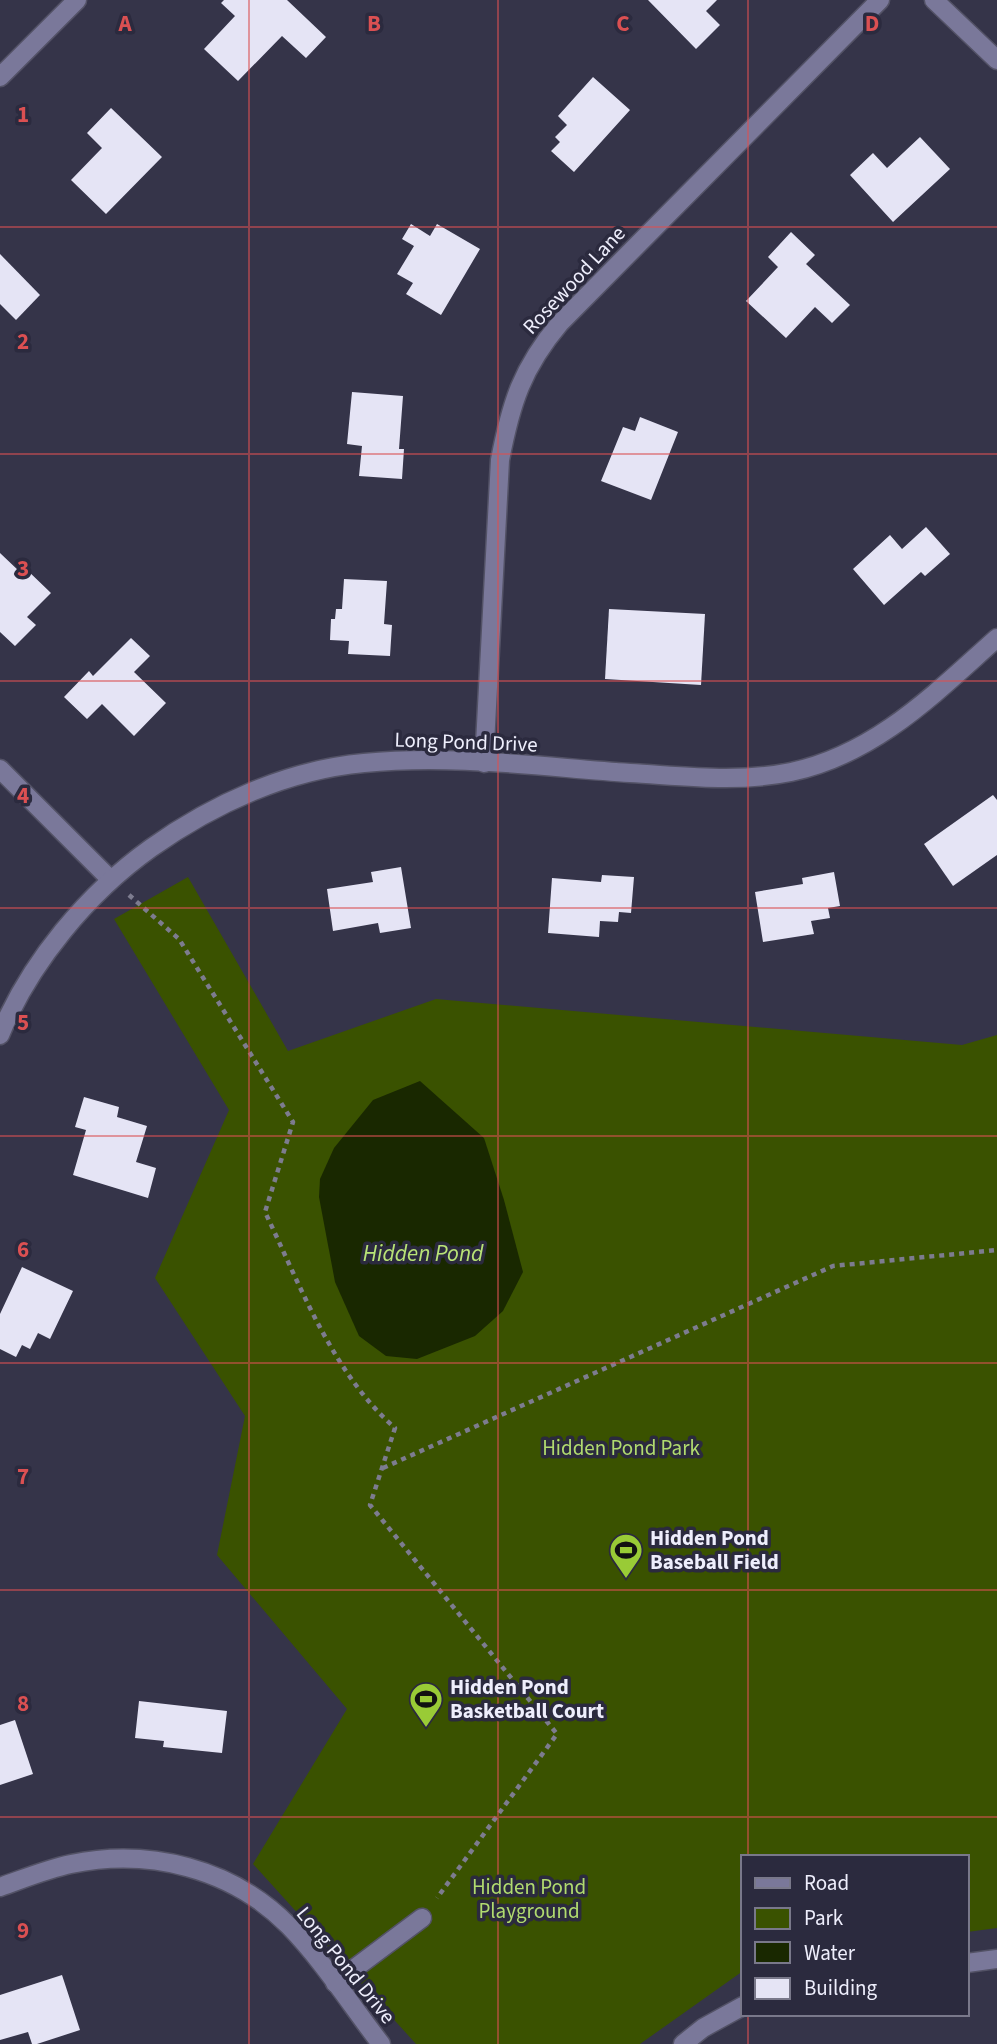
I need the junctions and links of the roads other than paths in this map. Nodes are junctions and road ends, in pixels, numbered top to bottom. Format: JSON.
{"nodes":[{"id":1,"x":77,"y":0,"type":"edge"},
{"id":2,"x":880,"y":0,"type":"edge"},
{"id":3,"x":934,"y":0,"type":"edge"},
{"id":4,"x":997,"y":60,"type":"edge"},
{"id":5,"x":0,"y":77,"type":"edge"},
{"id":6,"x":997,"y":638,"type":"edge"},
{"id":7,"x":484,"y":763,"type":"junction"},
{"id":8,"x":0,"y":769,"type":"edge"},
{"id":9,"x":110,"y":879,"type":"junction"},
{"id":10,"x":0,"y":1035,"type":"edge"},
{"id":11,"x":0,"y":1887,"type":"edge"},
{"id":12,"x":422,"y":1918,"type":"road end"},
{"id":13,"x":997,"y":1959,"type":"edge"},
{"id":14,"x":969,"y":1963,"type":"edge"},
{"id":15,"x":335,"y":1983,"type":"junction"},
{"id":16,"x":741,"y":2007,"type":"edge"},
{"id":17,"x":381,"y":2044,"type":"edge"},
{"id":18,"x":683,"y":2044,"type":"edge"}],
"edges":[{"from":1,"to":5,"type":"street"},
{"from":2,"to":7,"type":"street","name":"Rosewood Lane"},
{"from":3,"to":4,"type":"street"},
{"from":6,"to":7,"type":"street","name":"Long Pond Drive"},
{"from":7,"to":9,"type":"street","name":"Long Pond Drive"},
{"from":8,"to":9,"type":"street"},
{"from":9,"to":10,"type":"street","name":"Long Pond Drive"},
{"from":11,"to":15,"type":"street","name":"Long Pond Drive"},
{"from":12,"to":15,"type":"street"},
{"from":13,"to":14,"type":"street"},
{"from":15,"to":17,"type":"street","name":"Long Pond Drive"},
{"from":16,"to":18,"type":"street"}]}
